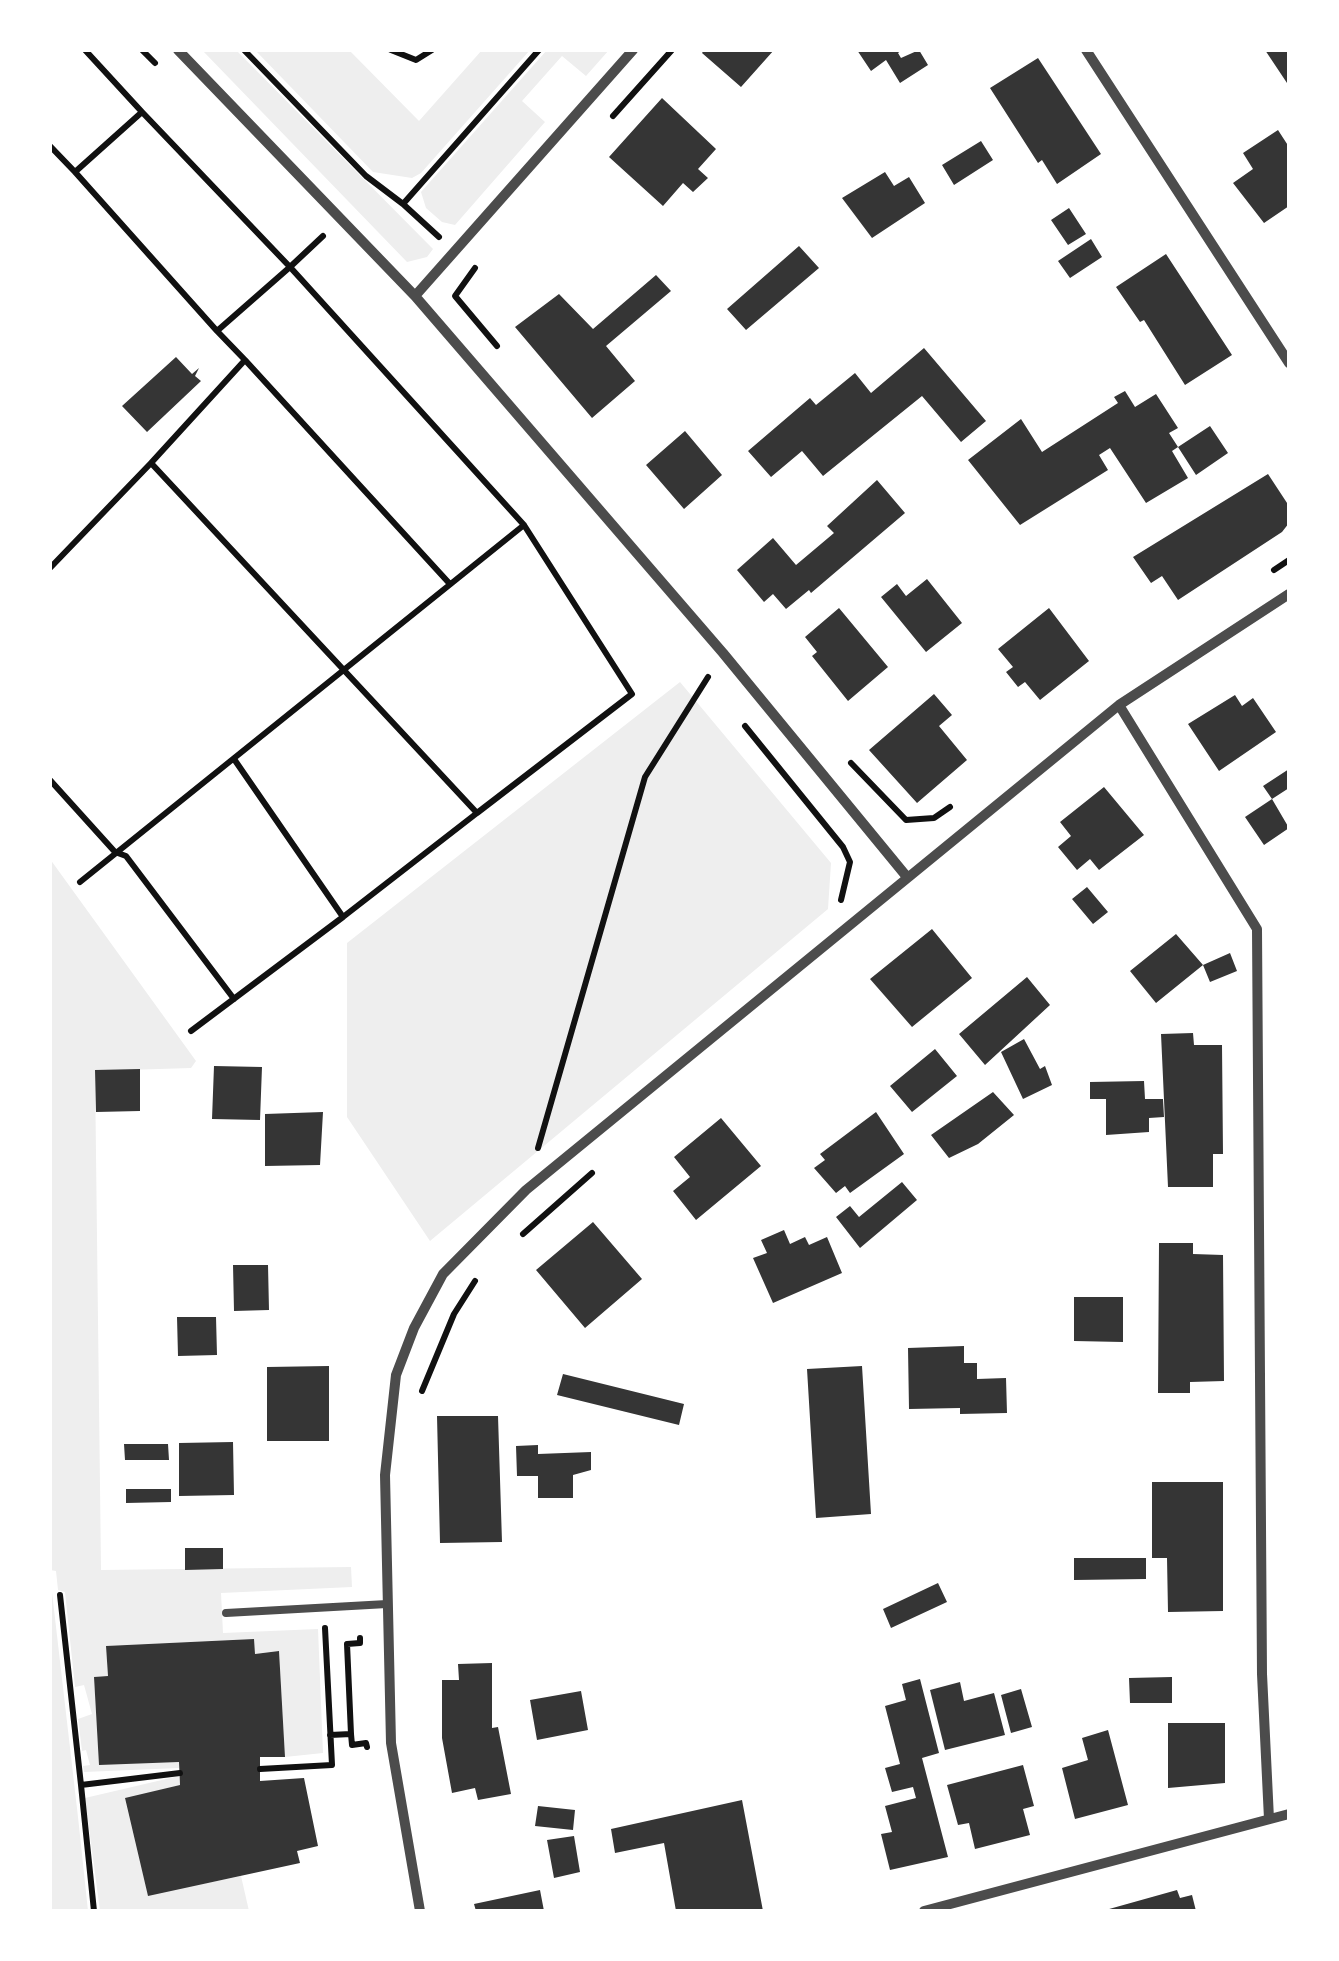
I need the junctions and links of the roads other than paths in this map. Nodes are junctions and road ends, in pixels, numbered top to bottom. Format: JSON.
{"nodes":[{"id":1,"x":178,"y":50,"type":"edge"},
{"id":2,"x":632,"y":50,"type":"edge"},
{"id":3,"x":1086,"y":50,"type":"edge"},
{"id":4,"x":415,"y":296,"type":"junction"},
{"id":5,"x":1289,"y":363,"type":"edge"},
{"id":6,"x":1289,"y":594,"type":"edge"},
{"id":7,"x":1118,"y":705,"type":"junction"},
{"id":8,"x":907,"y":878,"type":"junction"},
{"id":9,"x":387,"y":1604,"type":"junction"},
{"id":10,"x":226,"y":1614,"type":"dead end"},
{"id":11,"x":1289,"y":1814,"type":"edge"},
{"id":12,"x":1269,"y":1819,"type":"junction"},
{"id":13,"x":420,"y":1911,"type":"edge"},
{"id":14,"x":924,"y":1911,"type":"edge"}],
"edges":[{"from":1,"to":4,"type":"street"},
{"from":2,"to":4,"type":"street"},
{"from":3,"to":5,"type":"street"},
{"from":4,"to":8,"type":"street"},
{"from":6,"to":7,"type":"street"},
{"from":7,"to":8,"type":"street"},
{"from":7,"to":12,"type":"street"},
{"from":8,"to":9,"type":"street"},
{"from":9,"to":10,"type":"lane"},
{"from":9,"to":13,"type":"street"},
{"from":11,"to":12,"type":"street"},
{"from":12,"to":14,"type":"street"}]}
